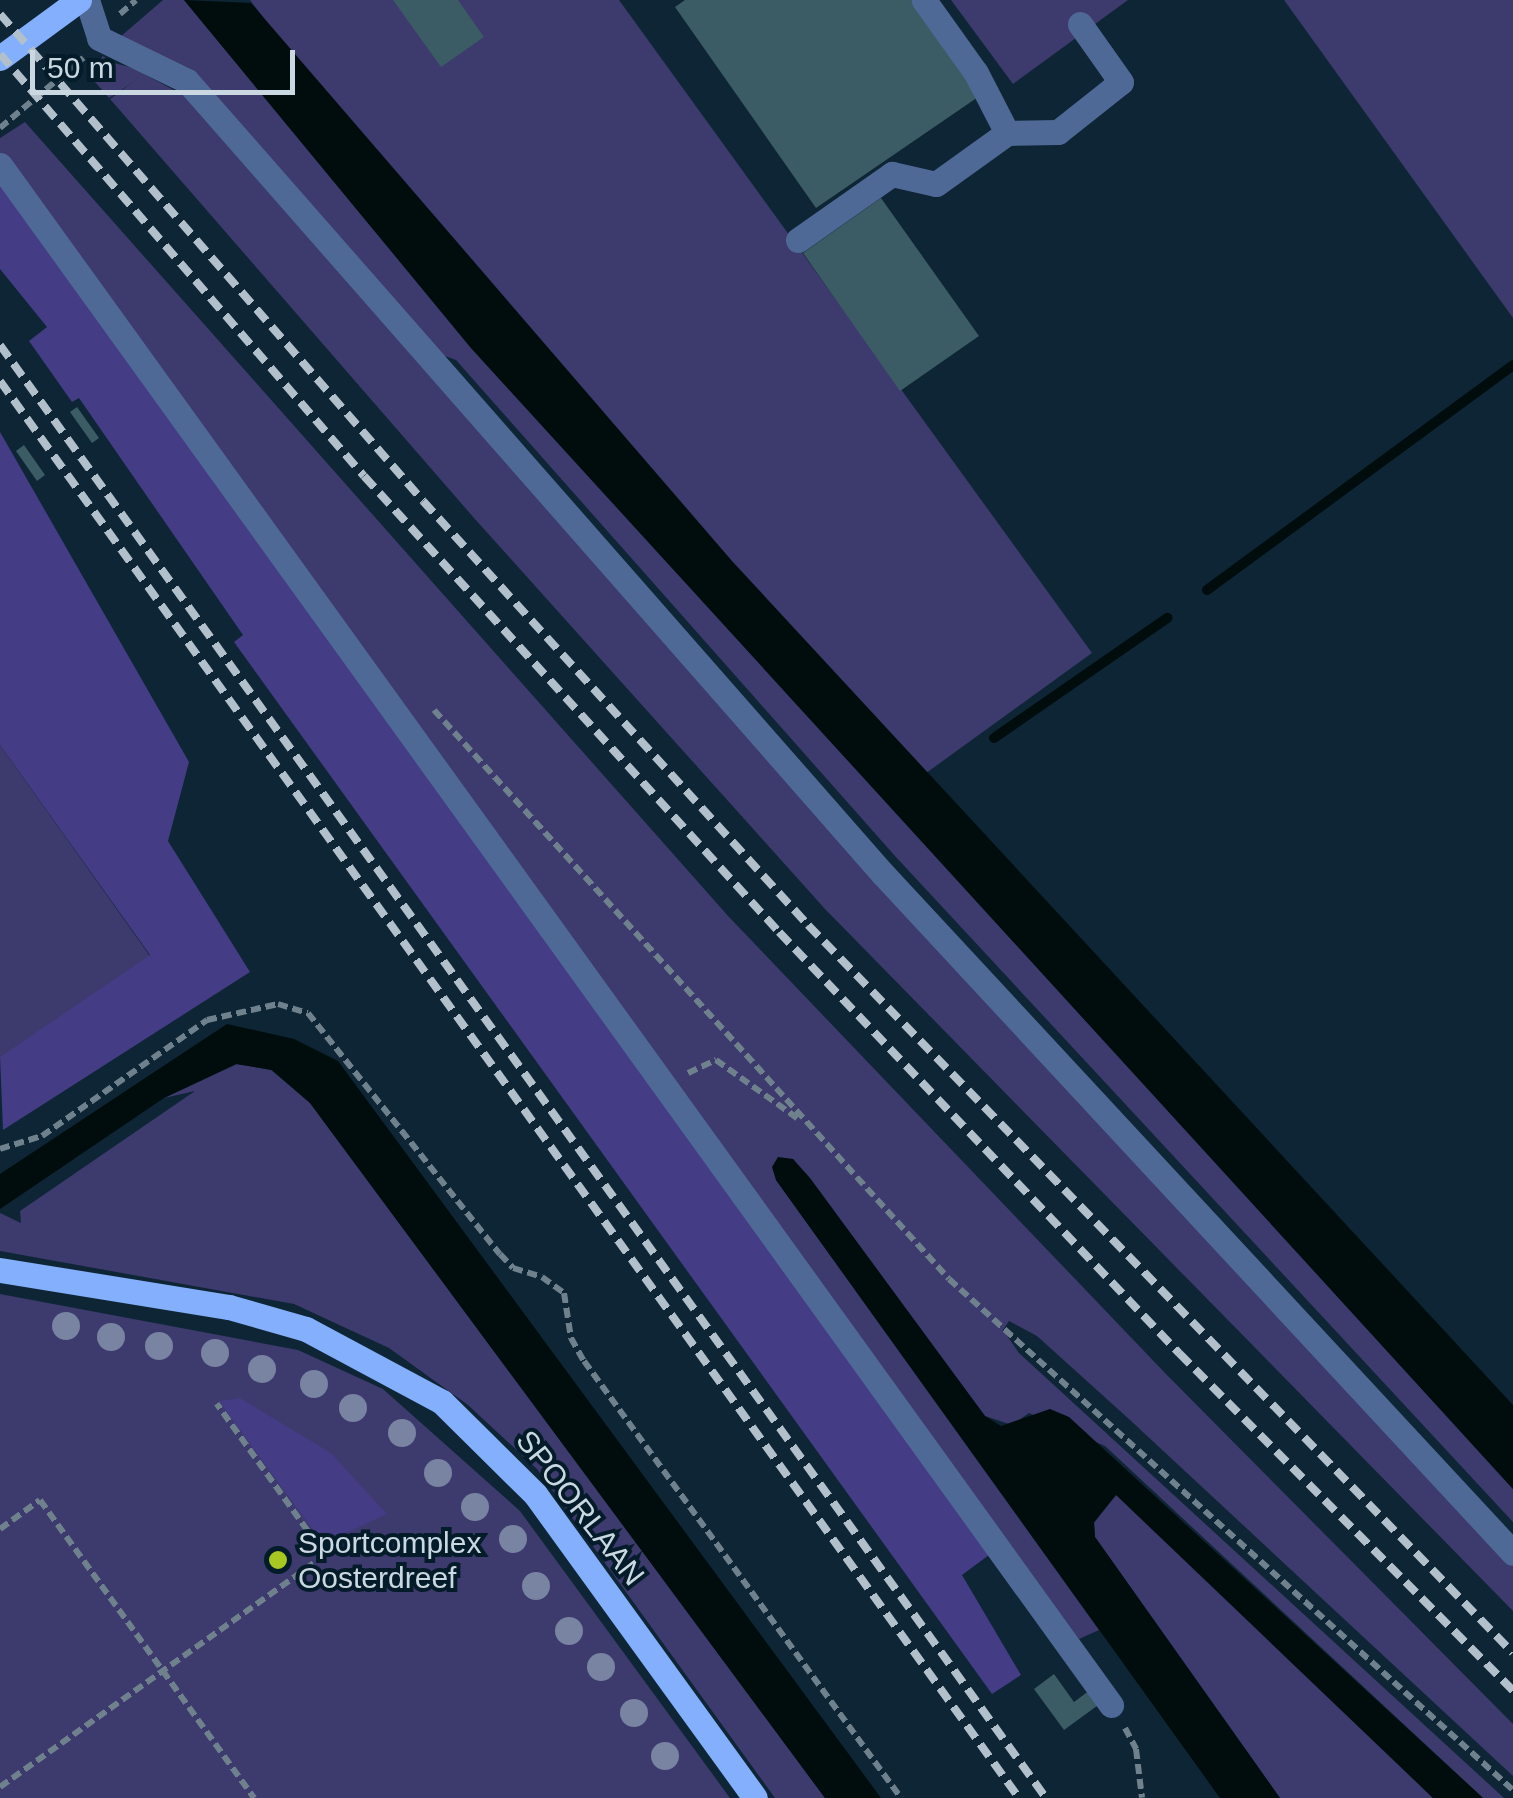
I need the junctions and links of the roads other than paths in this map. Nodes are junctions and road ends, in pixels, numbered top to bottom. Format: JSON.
{"nodes":[{"id":1,"x":79,"y":0,"type":"edge"},
{"id":2,"x":87,"y":0,"type":"edge"},
{"id":3,"x":924,"y":0,"type":"edge"},
{"id":4,"x":1080,"y":24,"type":"dead end"},
{"id":5,"x":0,"y":58,"type":"edge"},
{"id":6,"x":1007,"y":132,"type":"junction"},
{"id":7,"x":0,"y":165,"type":"edge"},
{"id":8,"x":798,"y":240,"type":"dead end"},
{"id":9,"x":0,"y":1270,"type":"edge"},
{"id":10,"x":1513,"y":1553,"type":"edge"},
{"id":11,"x":1110,"y":1704,"type":"road end"},
{"id":12,"x":755,"y":1798,"type":"edge"}],
"edges":[{"from":1,"to":5,"type":"main road"},
{"from":2,"to":10,"type":"lane"},
{"from":3,"to":6,"type":"lane"},
{"from":4,"to":6,"type":"lane"},
{"from":6,"to":8,"type":"lane"},
{"from":7,"to":11,"type":"lane"},
{"from":9,"to":12,"type":"main road","name":"SPOORLAAN"}]}
